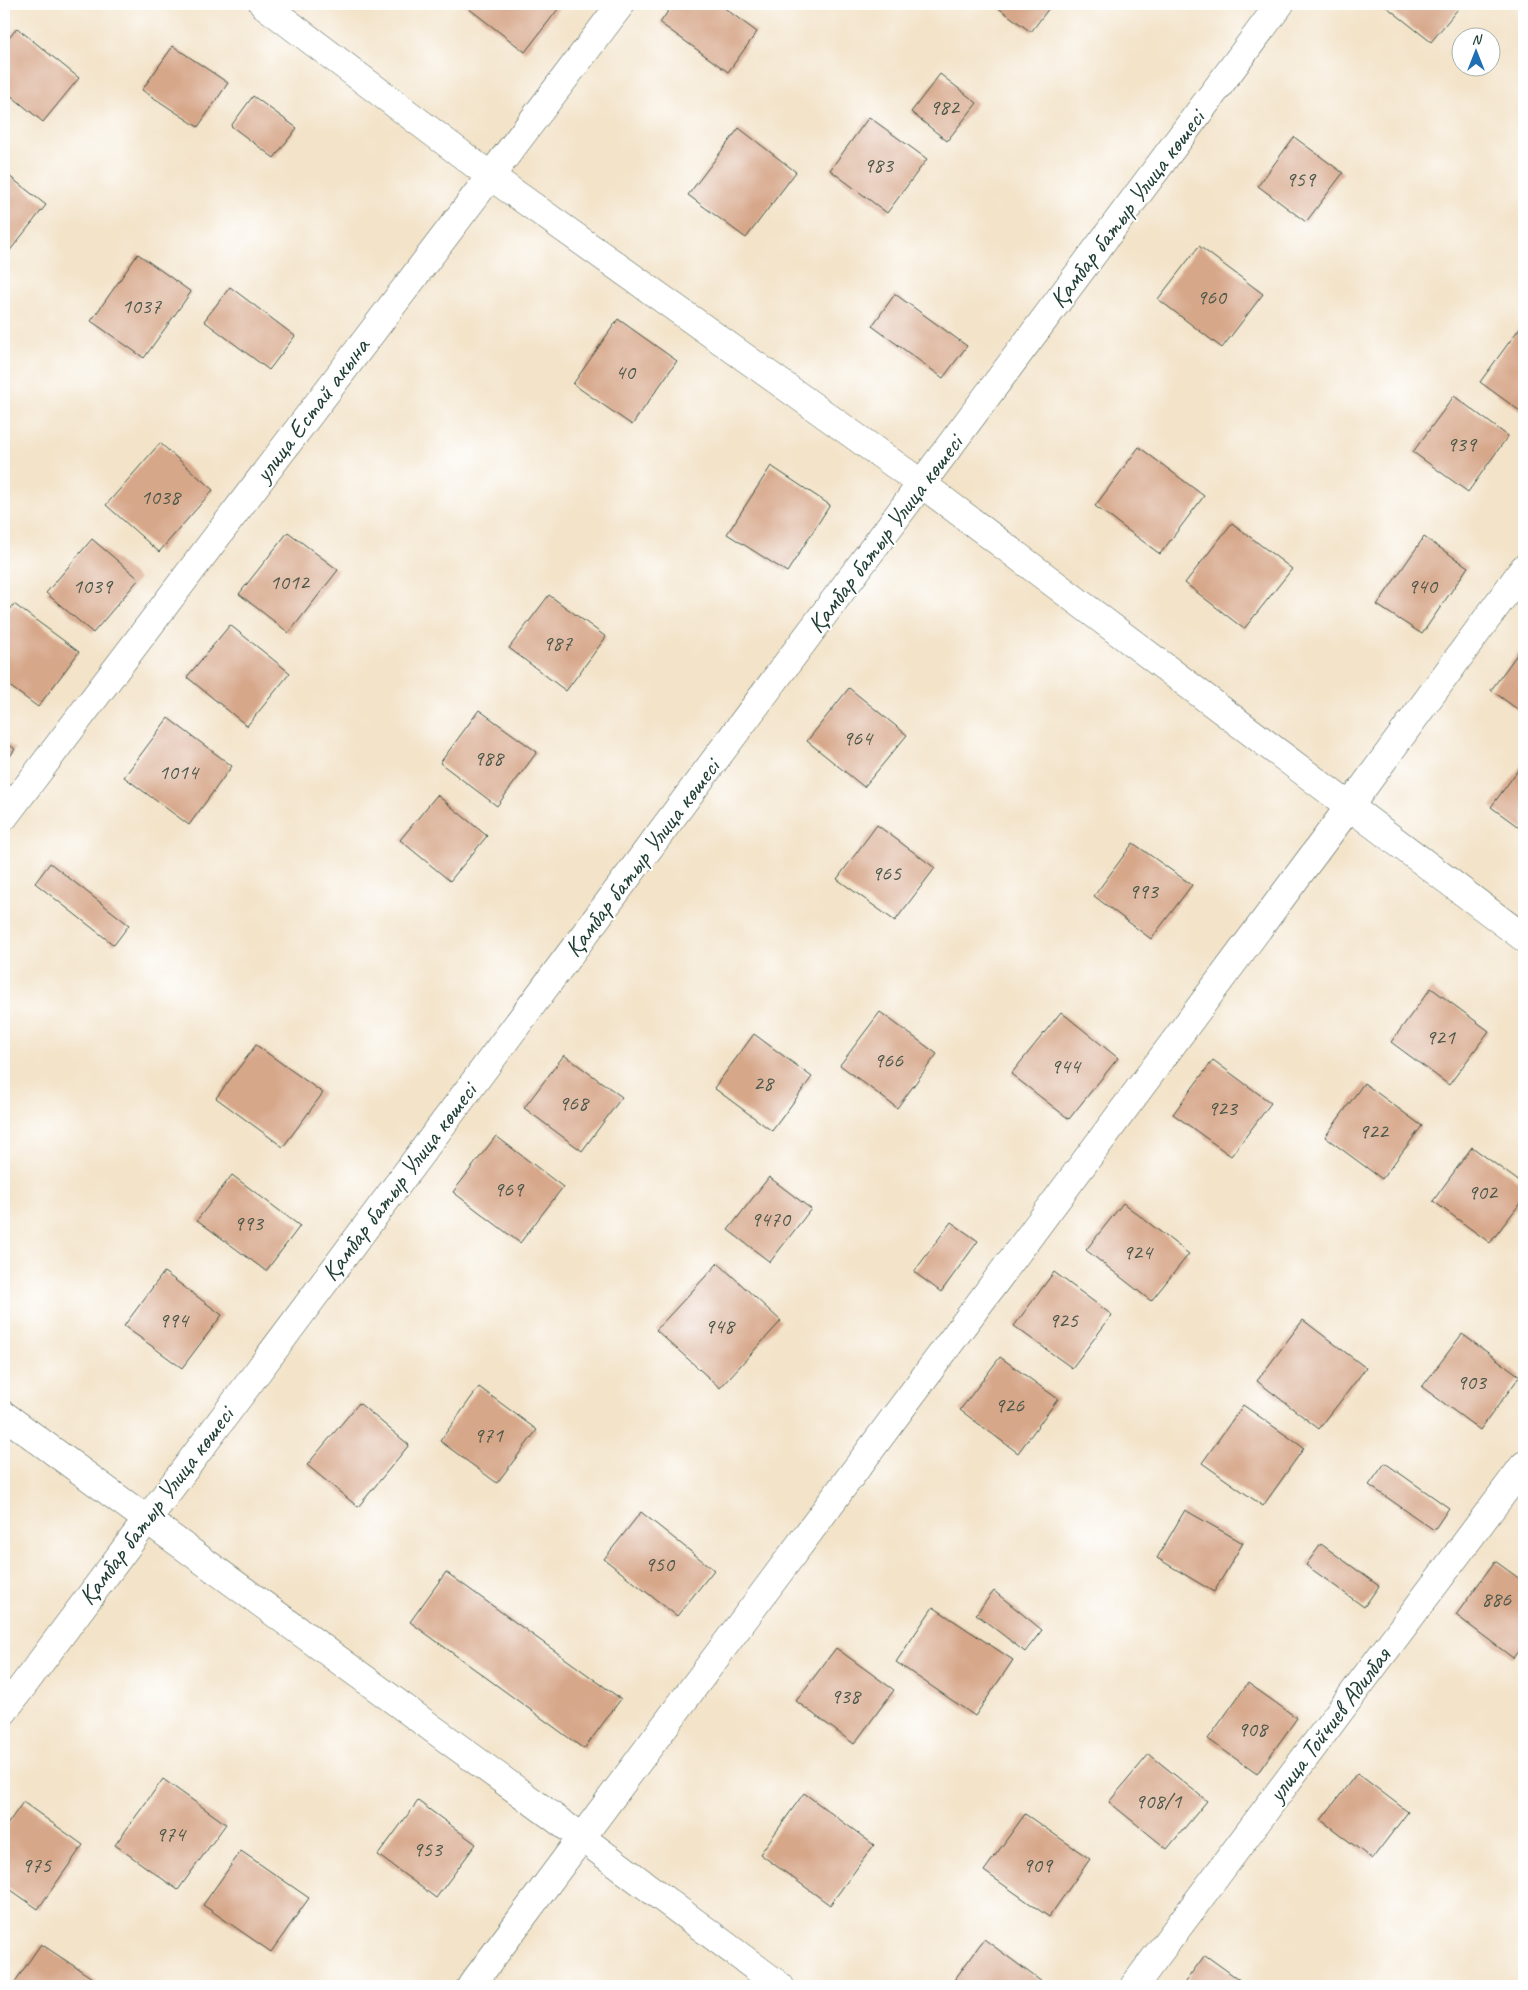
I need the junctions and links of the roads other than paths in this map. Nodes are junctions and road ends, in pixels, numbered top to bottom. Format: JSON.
{"nodes":[{"id":1,"x":263,"y":4,"type":"edge"},
{"id":2,"x":621,"y":4,"type":"edge"},
{"id":3,"x":1280,"y":4,"type":"edge"},
{"id":4,"x":490,"y":176,"type":"junction"},
{"id":5,"x":922,"y":484,"type":"junction"},
{"id":6,"x":1524,"y":568,"type":"edge"},
{"id":7,"x":1349,"y":806,"type":"junction"},
{"id":8,"x":4,"y":817,"type":"edge"},
{"id":9,"x":1524,"y":938,"type":"edge"},
{"id":10,"x":4,"y":1415,"type":"edge"},
{"id":11,"x":1524,"y":1465,"type":"edge"},
{"id":12,"x":147,"y":1518,"type":"junction"},
{"id":13,"x":4,"y":1711,"type":"edge"},
{"id":14,"x":582,"y":1838,"type":"junction"},
{"id":15,"x":471,"y":1986,"type":"edge"},
{"id":16,"x":780,"y":1986,"type":"edge"},
{"id":17,"x":1134,"y":1986,"type":"edge"}],
"edges":[{"from":1,"to":4,"type":"street"},
{"from":2,"to":4,"type":"street","name":"улица Естай акына"},
{"from":3,"to":5,"type":"street","name":"Қамбар батыр Улица көшесі"},
{"from":4,"to":5,"type":"street"},
{"from":4,"to":8,"type":"street","name":"улица Естай акына"},
{"from":5,"to":7,"type":"street"},
{"from":5,"to":12,"type":"street","name":"Қамбар батыр Улица көшесі"},
{"from":6,"to":7,"type":"street"},
{"from":7,"to":9,"type":"street"},
{"from":7,"to":14,"type":"street"},
{"from":10,"to":12,"type":"street"},
{"from":11,"to":17,"type":"street","name":"улица Тойчиев Адилбая"},
{"from":12,"to":13,"type":"street","name":"Қамбар батыр Улица көшесі"},
{"from":12,"to":14,"type":"street"},
{"from":14,"to":15,"type":"street"},
{"from":14,"to":16,"type":"street"}]}
